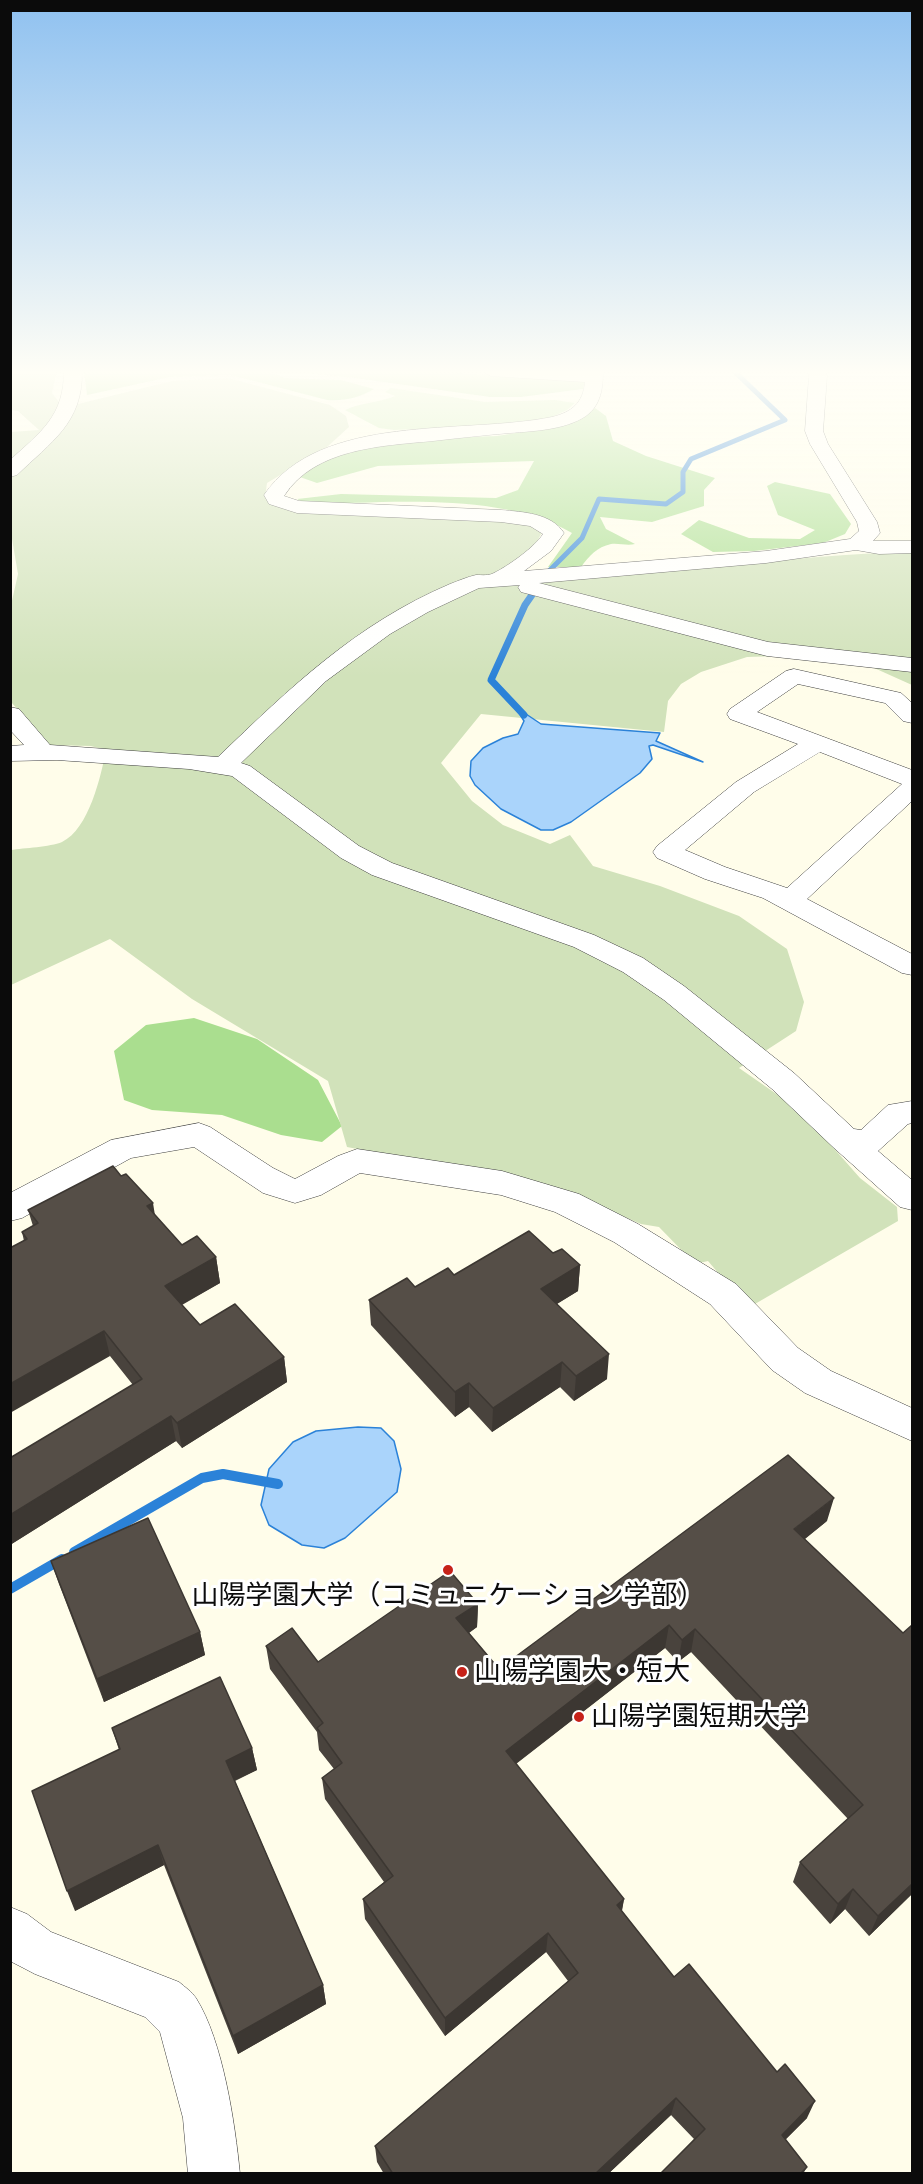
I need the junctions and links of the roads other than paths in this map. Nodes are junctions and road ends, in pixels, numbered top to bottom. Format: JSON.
{"nodes":[{"id":1,"x":295,"y":473,"type":"edge"},
{"id":2,"x":837,"y":473,"type":"edge"},
{"id":3,"x":856,"y":544,"type":"junction"},
{"id":4,"x":912,"y":547,"type":"edge"},
{"id":5,"x":501,"y":578,"type":"junction"},
{"id":6,"x":912,"y":665,"type":"edge"},
{"id":7,"x":10,"y":714,"type":"edge"},
{"id":8,"x":912,"y":716,"type":"edge"},
{"id":9,"x":818,"y":743,"type":"junction"},
{"id":10,"x":41,"y":750,"type":"junction"},
{"id":11,"x":10,"y":754,"type":"edge"},
{"id":12,"x":225,"y":765,"type":"junction"},
{"id":13,"x":912,"y":779,"type":"edge"},
{"id":14,"x":912,"y":788,"type":"edge"},
{"id":15,"x":790,"y":900,"type":"junction"},
{"id":16,"x":911,"y":963,"type":"edge"},
{"id":17,"x":912,"y":1112,"type":"edge"},
{"id":18,"x":845,"y":1140,"type":"junction"},
{"id":19,"x":912,"y":1198,"type":"edge"},
{"id":20,"x":10,"y":1209,"type":"edge"},
{"id":21,"x":912,"y":1425,"type":"edge"},
{"id":22,"x":10,"y":1931,"type":"edge"},
{"id":23,"x":214,"y":2174,"type":"edge"}],
"edges":[{"from":1,"to":5,"type":"street"},
{"from":2,"to":3,"type":"street"},
{"from":3,"to":4,"type":"street"},
{"from":3,"to":5,"type":"street"},
{"from":5,"to":6,"type":"street"},
{"from":5,"to":12,"type":"street"},
{"from":7,"to":10,"type":"street"},
{"from":8,"to":9,"type":"street"},
{"from":9,"to":13,"type":"street"},
{"from":9,"to":15,"type":"street"},
{"from":10,"to":11,"type":"street"},
{"from":10,"to":12,"type":"street"},
{"from":12,"to":18,"type":"street"},
{"from":14,"to":15,"type":"street"},
{"from":15,"to":16,"type":"street"},
{"from":17,"to":18,"type":"street"},
{"from":18,"to":19,"type":"street"},
{"from":20,"to":21,"type":"street"},
{"from":22,"to":23,"type":"street"}]}
